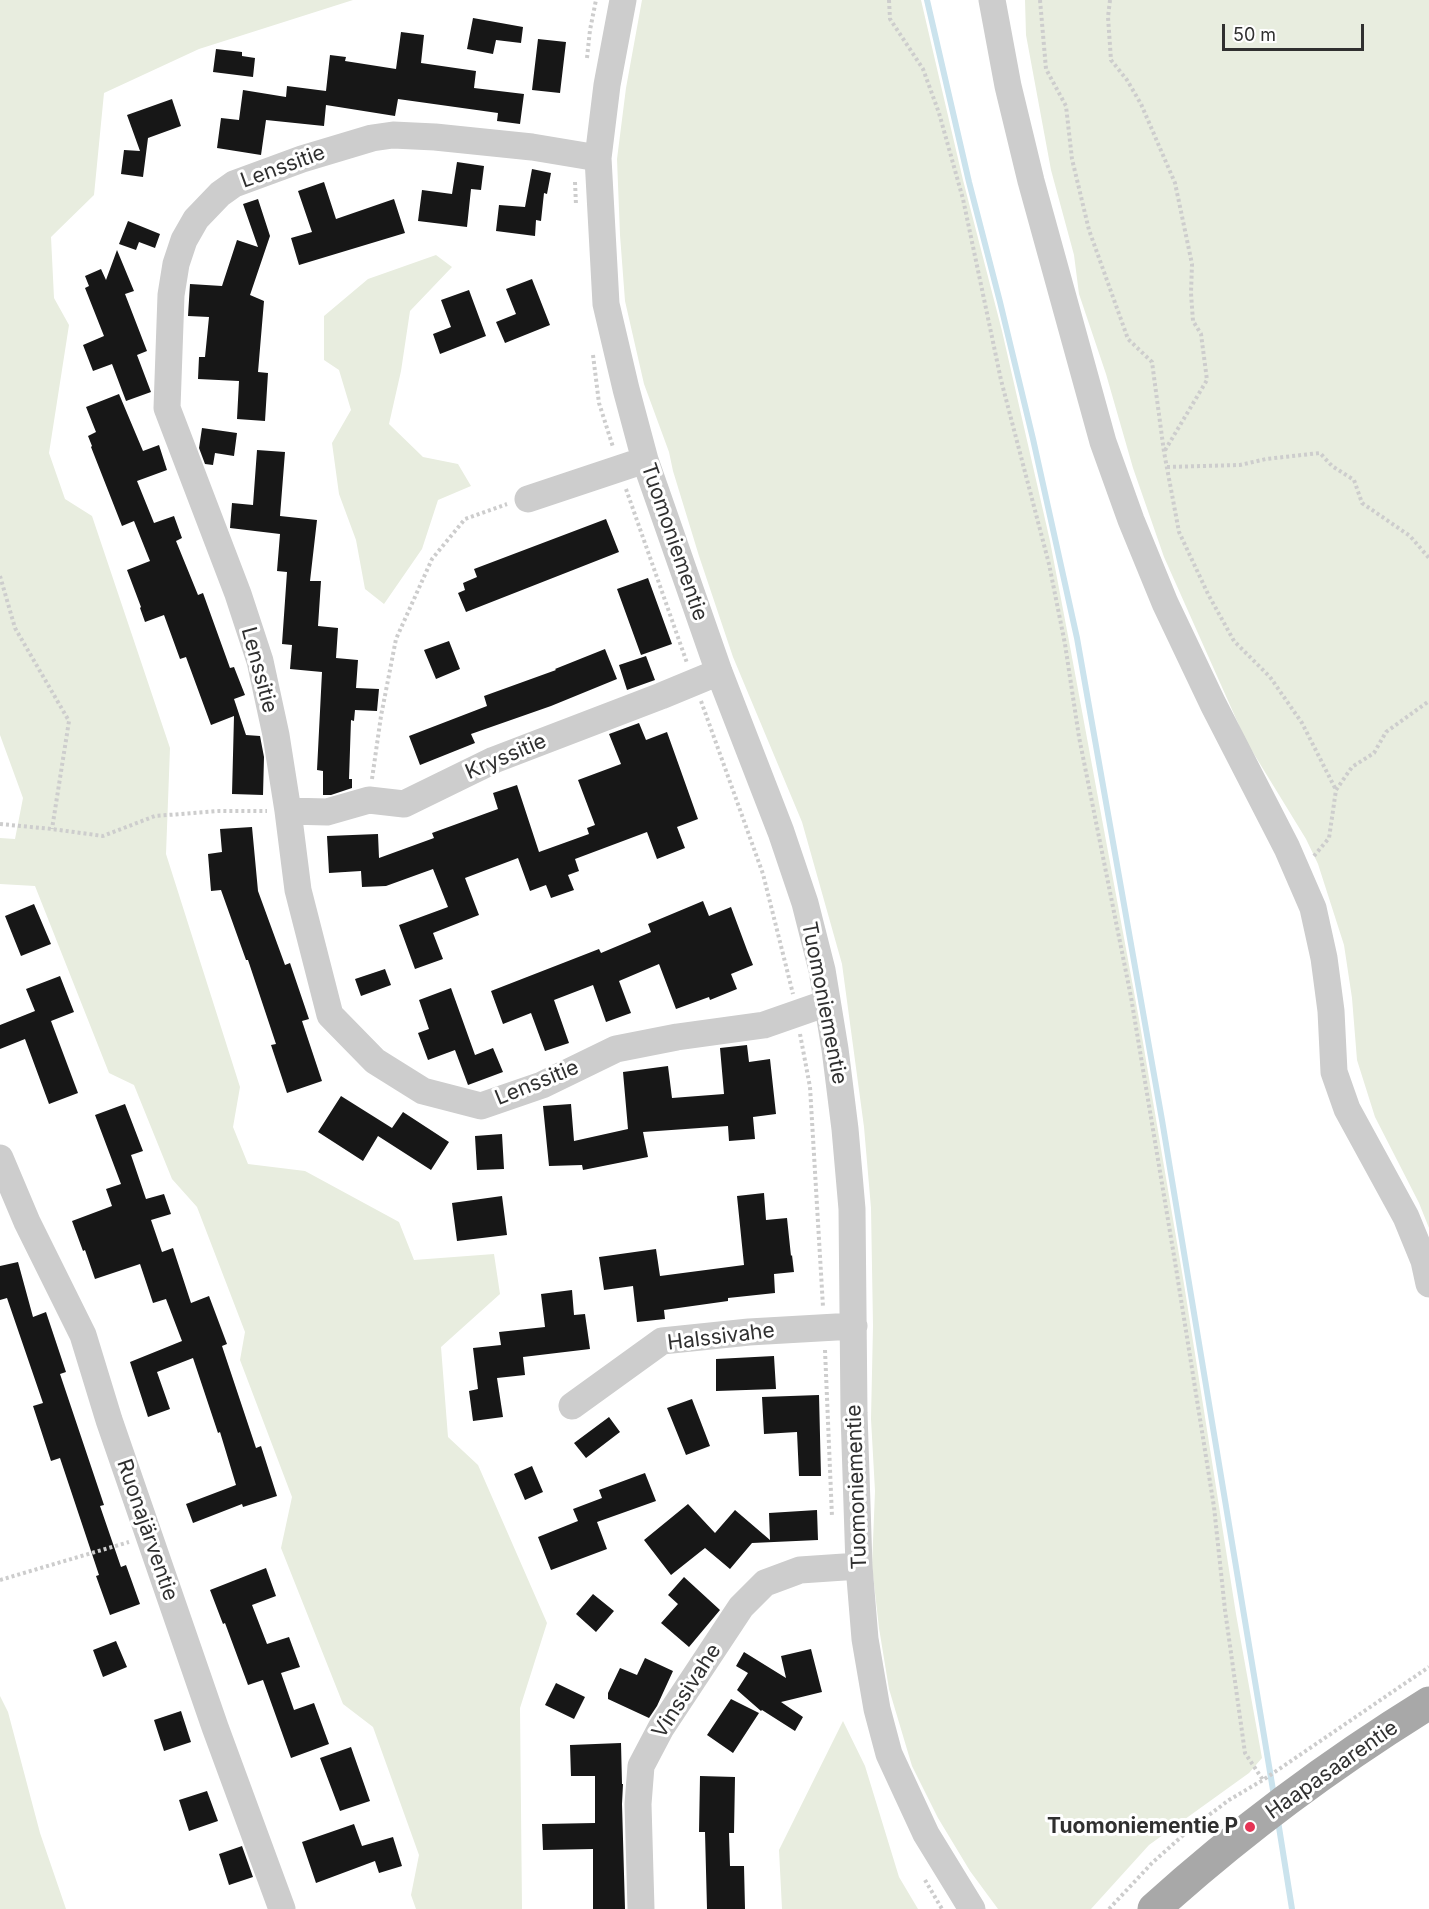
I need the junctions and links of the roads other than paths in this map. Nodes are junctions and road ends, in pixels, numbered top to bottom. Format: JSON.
{"nodes":[{"id":1,"x":623,"y":0,"type":"edge"},
{"id":2,"x":992,"y":0,"type":"edge"},
{"id":3,"x":588,"y":156,"type":"junction"},
{"id":4,"x":645,"y":460,"type":"junction"},
{"id":5,"x":528,"y":499,"type":"road end"},
{"id":6,"x":718,"y":672,"type":"junction"},
{"id":7,"x":288,"y":811,"type":"junction"},
{"id":8,"x":827,"y":1003,"type":"junction"},
{"id":9,"x":0,"y":1158,"type":"edge"},
{"id":10,"x":1429,"y":1284,"type":"edge"},
{"id":11,"x":854,"y":1326,"type":"junction"},
{"id":12,"x":572,"y":1406,"type":"dead end"},
{"id":13,"x":860,"y":1566,"type":"junction"},
{"id":14,"x":1429,"y":1703,"type":"edge"},
{"id":15,"x":282,"y":1909,"type":"edge"},
{"id":16,"x":641,"y":1909,"type":"edge"},
{"id":17,"x":972,"y":1909,"type":"edge"},
{"id":18,"x":1154,"y":1909,"type":"edge"}],
"edges":[{"from":1,"to":3,"type":"street","name":"Tuomoniementie"},
{"from":2,"to":10,"type":"street"},
{"from":3,"to":4,"type":"street","name":"Tuomoniementie"},
{"from":3,"to":7,"type":"street","name":"Lenssitie"},
{"from":4,"to":5,"type":"street"},
{"from":4,"to":6,"type":"street","name":"Tuomoniementie"},
{"from":6,"to":7,"type":"street","name":"Kryssitie"},
{"from":6,"to":8,"type":"street","name":"Tuomoniementie"},
{"from":7,"to":8,"type":"street","name":"Lenssitie"},
{"from":8,"to":11,"type":"street","name":"Tuomoniementie"},
{"from":9,"to":15,"type":"street","name":"Ruonajärventie"},
{"from":11,"to":12,"type":"street","name":"Halssivahe"},
{"from":11,"to":13,"type":"street","name":"Tuomoniementie"},
{"from":13,"to":16,"type":"street","name":"Vinssivahe"},
{"from":13,"to":17,"type":"street","name":"Tuomoniementie"},
{"from":14,"to":18,"type":"main road","name":"Haapasaarentie"}]}
